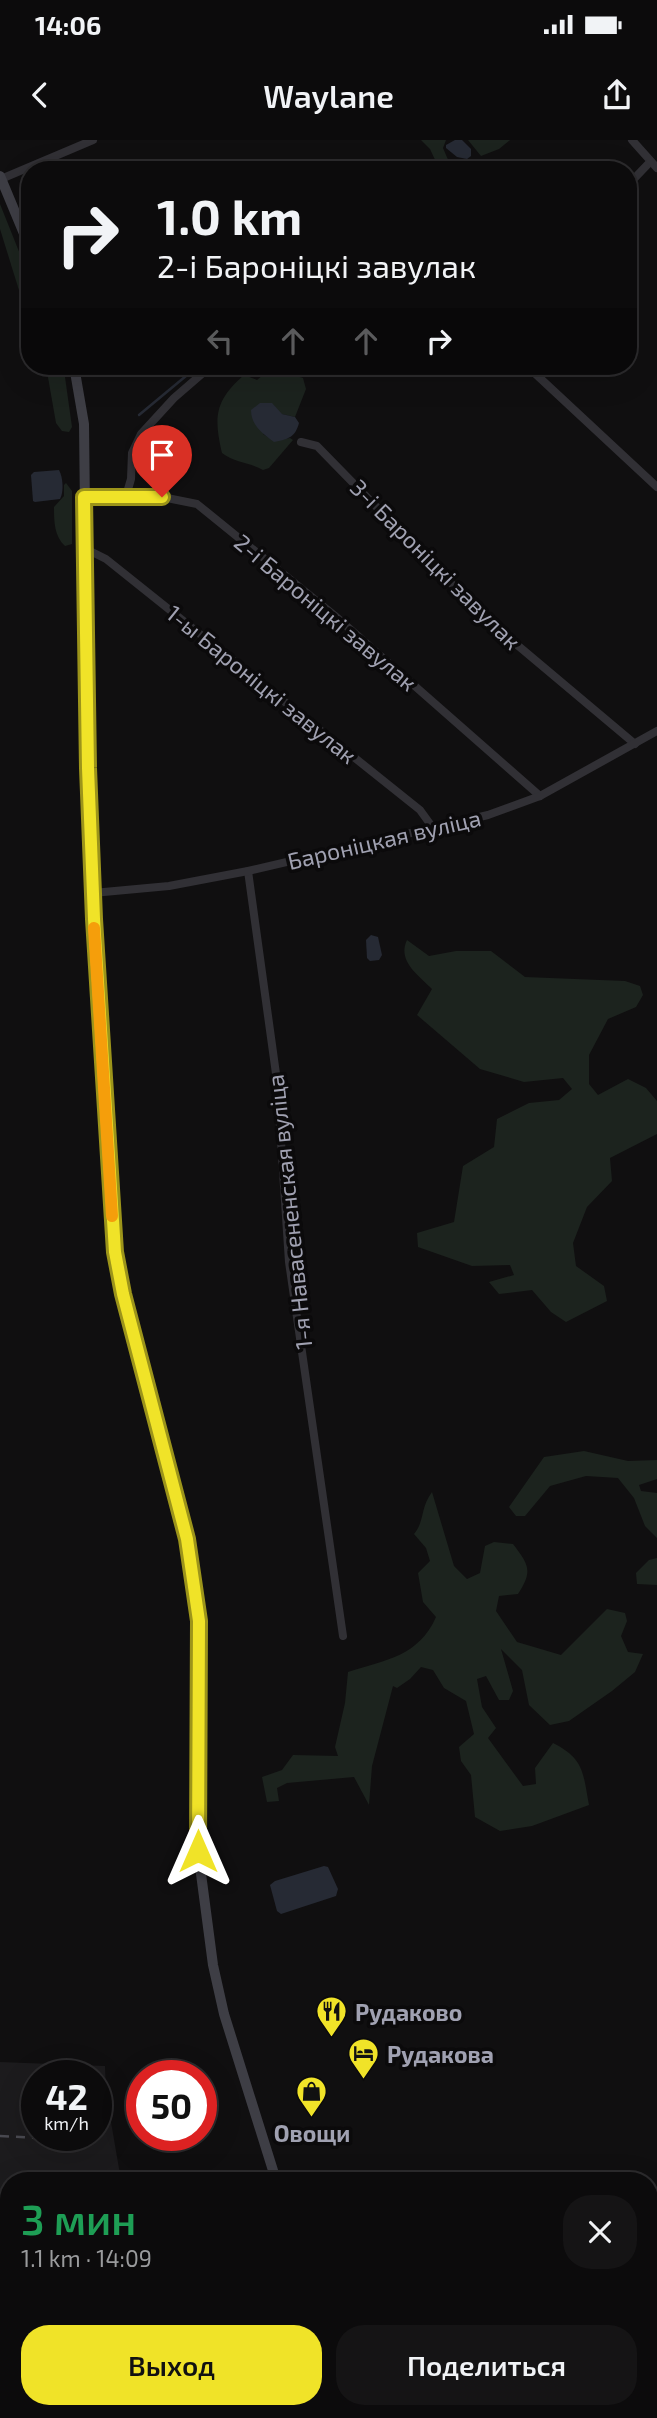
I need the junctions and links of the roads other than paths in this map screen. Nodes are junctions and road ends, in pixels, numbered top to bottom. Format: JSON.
{"nodes":[{"id":1,"x":93,"y":140,"type":"edge"},
{"id":2,"x":632,"y":140,"type":"edge"},
{"id":3,"x":41,"y":161,"type":"edge"},
{"id":4,"x":654,"y":165,"type":"edge"},
{"id":5,"x":21,"y":169,"type":"edge"},
{"id":6,"x":1,"y":177,"type":"edge"},
{"id":7,"x":637,"y":179,"type":"edge"},
{"id":8,"x":21,"y":226,"type":"edge"},
{"id":9,"x":76,"y":375,"type":"edge"},
{"id":10,"x":201,"y":375,"type":"edge"},
{"id":11,"x":537,"y":375,"type":"edge"},
{"id":12,"x":301,"y":442,"type":"dead end"},
{"id":13,"x":657,"y":487,"type":"edge"},
{"id":14,"x":126,"y":496,"type":"junction"},
{"id":15,"x":84,"y":497,"type":"junction"},
{"id":16,"x":84,"y":548,"type":"junction"},
{"id":17,"x":657,"y":731,"type":"edge"},
{"id":18,"x":635,"y":744,"type":"junction"},
{"id":19,"x":540,"y":796,"type":"junction"},
{"id":20,"x":433,"y":828,"type":"junction"},
{"id":21,"x":248,"y":871,"type":"junction"},
{"id":22,"x":93,"y":892,"type":"junction"},
{"id":23,"x":343,"y":1636,"type":"dead end"},
{"id":24,"x":272,"y":2172,"type":"edge"}],
"edges":[{"from":1,"to":3,"type":"street"},
{"from":2,"to":4,"type":"street"},
{"from":4,"to":7,"type":"street"},
{"from":5,"to":6,"type":"street"},
{"from":6,"to":8,"type":"main road"},
{"from":9,"to":15,"type":"main road"},
{"from":10,"to":14,"type":"street"},
{"from":11,"to":13,"type":"street"},
{"from":12,"to":18,"type":"street","name":"3-і Бароніцкі завулак"},
{"from":14,"to":15,"type":"street","name":"2-і Бароніцкі завулак"},
{"from":14,"to":19,"type":"street","name":"2-і Бароніцкі завулак"},
{"from":15,"to":16,"type":"main road"},
{"from":16,"to":20,"type":"street","name":"1-ы Бароніцкі завулак"},
{"from":16,"to":22,"type":"main road"},
{"from":17,"to":18,"type":"street","name":"Бароніцкая вуліца"},
{"from":18,"to":19,"type":"street","name":"Бароніцкая вуліца"},
{"from":19,"to":20,"type":"street","name":"Бароніцкая вуліца"},
{"from":20,"to":21,"type":"street","name":"Бароніцкая вуліца"},
{"from":21,"to":22,"type":"street","name":"Бароніцкая вуліца"},
{"from":21,"to":23,"type":"street","name":"1-я Навасененская вуліца"},
{"from":22,"to":24,"type":"main road"}]}
